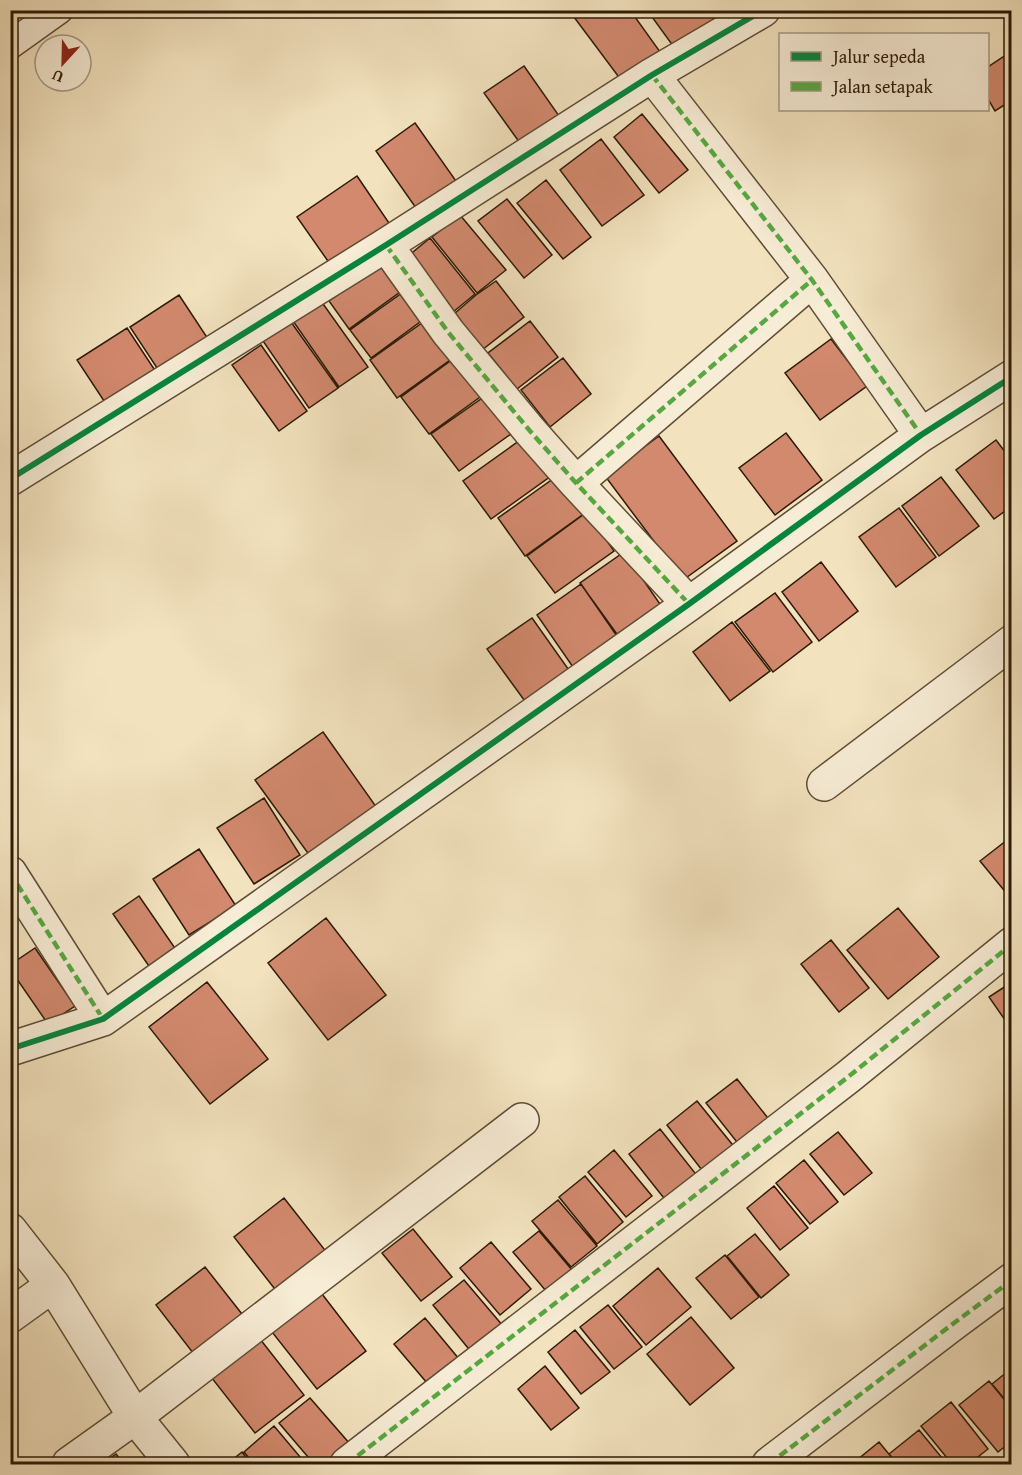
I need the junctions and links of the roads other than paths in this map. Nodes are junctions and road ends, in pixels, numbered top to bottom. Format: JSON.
{"nodes":[{"id":1,"x":59,"y":10,"type":"edge"},
{"id":2,"x":763,"y":10,"type":"edge"},
{"id":3,"x":10,"y":45,"type":"edge"},
{"id":4,"x":652,"y":75,"type":"junction"},
{"id":5,"x":386,"y":245,"type":"junction"},
{"id":6,"x":812,"y":280,"type":"junction"},
{"id":7,"x":1011,"y":377,"type":"edge"},
{"id":8,"x":921,"y":435,"type":"junction"},
{"id":9,"x":10,"y":478,"type":"edge"},
{"id":10,"x":576,"y":483,"type":"junction"},
{"id":11,"x":689,"y":604,"type":"junction"},
{"id":12,"x":1011,"y":642,"type":"edge"},
{"id":13,"x":824,"y":784,"type":"dead end"},
{"id":14,"x":10,"y":873,"type":"edge"},
{"id":15,"x":1011,"y":944,"type":"edge"},
{"id":16,"x":103,"y":1019,"type":"junction"},
{"id":17,"x":10,"y":1049,"type":"edge"},
{"id":18,"x":522,"y":1120,"type":"dead end"},
{"id":19,"x":10,"y":1230,"type":"edge"},
{"id":20,"x":1011,"y":1280,"type":"edge"},
{"id":21,"x":53,"y":1285,"type":"junction"},
{"id":22,"x":10,"y":1316,"type":"edge"},
{"id":23,"x":135,"y":1417,"type":"junction"},
{"id":24,"x":69,"y":1464,"type":"edge"},
{"id":25,"x":173,"y":1464,"type":"edge"},
{"id":26,"x":347,"y":1464,"type":"edge"},
{"id":27,"x":770,"y":1464,"type":"edge"}],
"edges":[{"from":1,"to":3,"type":"lane"},
{"from":2,"to":4,"type":"street"},
{"from":4,"to":5,"type":"street"},
{"from":4,"to":6,"type":"street"},
{"from":5,"to":9,"type":"street"},
{"from":5,"to":10,"type":"street"},
{"from":6,"to":8,"type":"street"},
{"from":6,"to":10,"type":"street"},
{"from":7,"to":8,"type":"street"},
{"from":8,"to":11,"type":"street"},
{"from":10,"to":11,"type":"street"},
{"from":11,"to":16,"type":"street"},
{"from":12,"to":13,"type":"street"},
{"from":14,"to":16,"type":"street"},
{"from":15,"to":26,"type":"street"},
{"from":16,"to":17,"type":"street"},
{"from":18,"to":23,"type":"street"},
{"from":19,"to":21,"type":"street"},
{"from":20,"to":27,"type":"street"},
{"from":21,"to":22,"type":"street"},
{"from":21,"to":23,"type":"street"},
{"from":23,"to":24,"type":"street"},
{"from":23,"to":25,"type":"street"}]}
